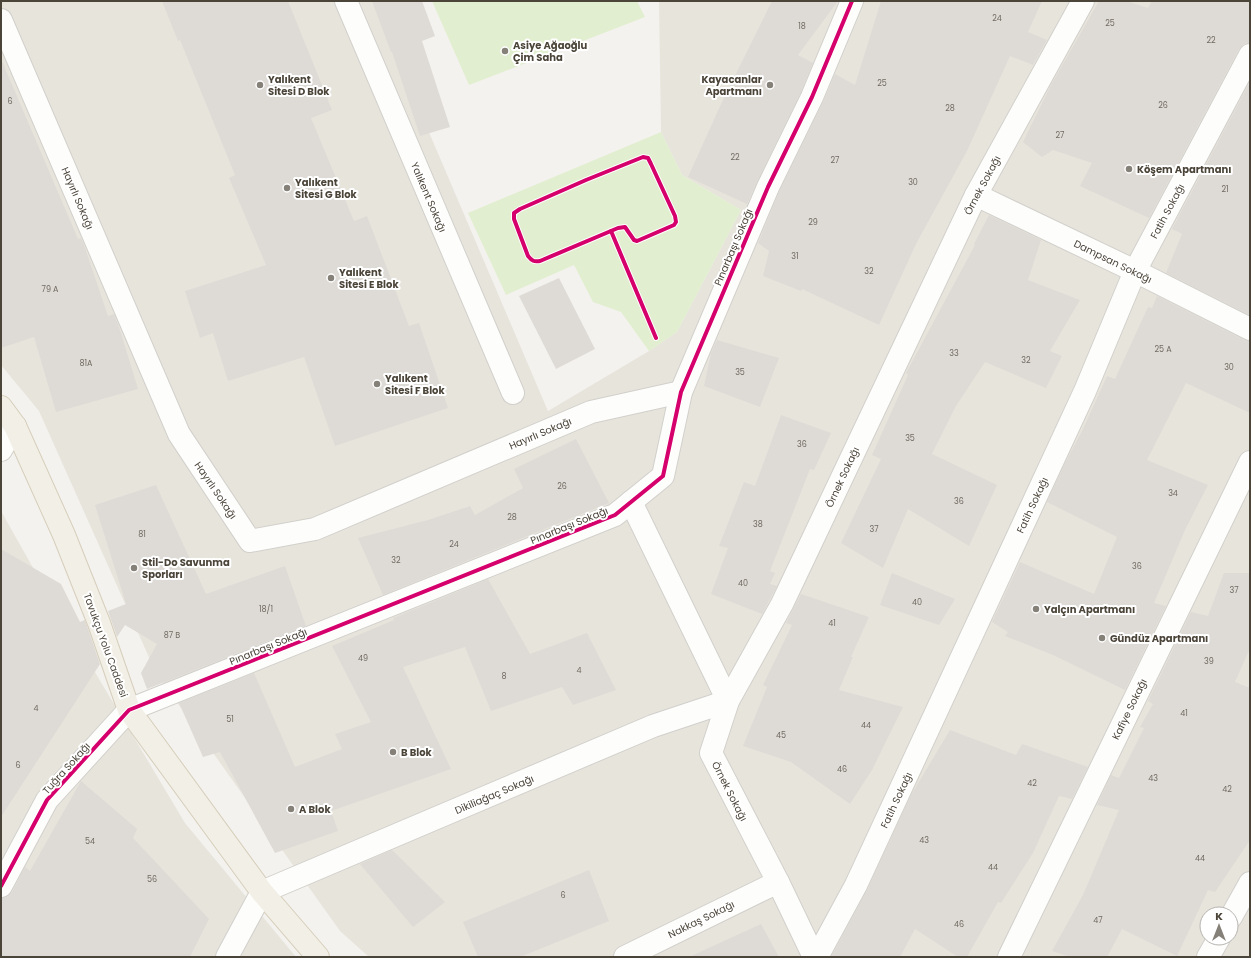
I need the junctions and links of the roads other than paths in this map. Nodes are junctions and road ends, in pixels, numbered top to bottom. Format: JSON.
{"nodes":[{"id":1,"x":346,"y":1,"type":"edge"},
{"id":2,"x":852,"y":1,"type":"edge"},
{"id":3,"x":1083,"y":1,"type":"edge"},
{"id":4,"x":1,"y":20,"type":"edge"},
{"id":5,"x":1250,"y":55,"type":"edge"},
{"id":6,"x":976,"y":195,"type":"junction"},
{"id":7,"x":1135,"y":271,"type":"junction"},
{"id":8,"x":1250,"y":329,"type":"edge"},
{"id":9,"x":681,"y":392,"type":"junction"},
{"id":10,"x":513,"y":393,"type":"dead end"},
{"id":11,"x":1,"y":407,"type":"edge"},
{"id":12,"x":15,"y":426,"type":"junction"},
{"id":13,"x":1,"y":450,"type":"edge"},
{"id":14,"x":1250,"y":462,"type":"edge"},
{"id":15,"x":631,"y":502,"type":"junction"},
{"id":16,"x":728,"y":701,"type":"junction"},
{"id":17,"x":129,"y":710,"type":"junction"},
{"id":18,"x":778,"y":882,"type":"junction"},
{"id":19,"x":1250,"y":883,"type":"edge"},
{"id":20,"x":1,"y":886,"type":"edge"},
{"id":21,"x":262,"y":892,"type":"junction"},
{"id":22,"x":1237,"y":906,"type":"edge"},
{"id":23,"x":1214,"y":946,"type":"edge"},
{"id":24,"x":227,"y":957,"type":"edge"},
{"id":25,"x":318,"y":957,"type":"edge"},
{"id":26,"x":625,"y":957,"type":"edge"},
{"id":27,"x":815,"y":957,"type":"edge"},
{"id":28,"x":1008,"y":957,"type":"edge"},
{"id":29,"x":1208,"y":957,"type":"edge"}],
"edges":[{"from":1,"to":10,"type":"street","name":"Yalıkent Sokağı"},
{"from":2,"to":9,"type":"street","name":"Pınarbaşı Sokağı"},
{"from":3,"to":6,"type":"street","name":"Örnek Sokağı"},
{"from":4,"to":9,"type":"street","name":"Hayırlı Sokağı"},
{"from":5,"to":7,"type":"street","name":"Fatih Sokağı"},
{"from":6,"to":7,"type":"street","name":"Dampsan Sokağı"},
{"from":6,"to":16,"type":"street","name":"Örnek Sokağı"},
{"from":7,"to":8,"type":"street","name":"Dampsan Sokağı"},
{"from":7,"to":27,"type":"street","name":"Fatih Sokağı"},
{"from":9,"to":15,"type":"street","name":"Pınarbaşı Sokağı"},
{"from":11,"to":12,"type":"main road","name":"Tavukçu Yolu Caddesi"},
{"from":12,"to":13,"type":"street"},
{"from":12,"to":17,"type":"main road","name":"Tavukçu Yolu Caddesi"},
{"from":14,"to":28,"type":"street","name":"Kafiye Sokağı"},
{"from":15,"to":16,"type":"street"},
{"from":15,"to":17,"type":"street","name":"Pınarbaşı Sokağı"},
{"from":16,"to":18,"type":"street","name":"Örnek Sokağı"},
{"from":16,"to":21,"type":"street","name":"Dikiliağaç Sokağı"},
{"from":17,"to":20,"type":"street","name":"Tuğra Sokağı"},
{"from":17,"to":21,"type":"main road","name":"Tavukçu Yolu Caddesi"},
{"from":18,"to":26,"type":"street","name":"Nakkaş Sokağı"},
{"from":18,"to":27,"type":"street","name":"Örnek Sokağı"},
{"from":19,"to":22,"type":"street"},
{"from":21,"to":24,"type":"street"},
{"from":21,"to":25,"type":"main road","name":"Tavukçu Yolu Caddesi"},
{"from":23,"to":29,"type":"street"}]}
